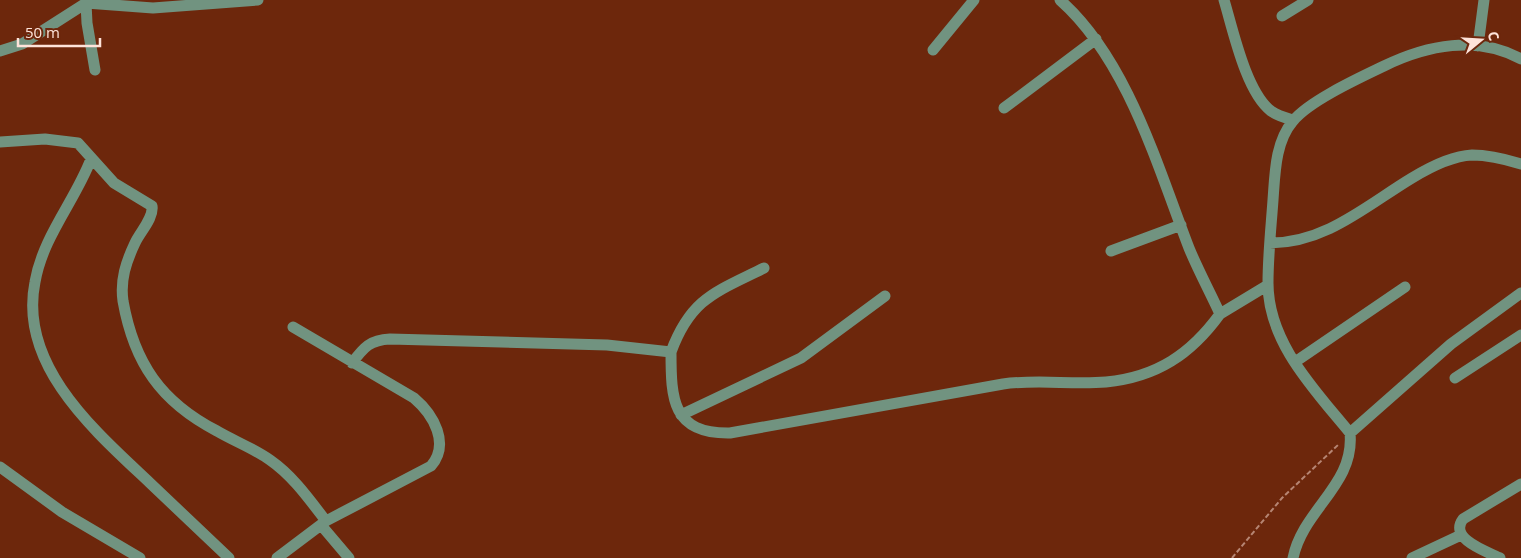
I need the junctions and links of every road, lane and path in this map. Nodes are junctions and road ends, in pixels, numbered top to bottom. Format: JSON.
{"nodes":[{"id":1,"x":258,"y":0,"type":"edge"},
{"id":2,"x":974,"y":0,"type":"edge"},
{"id":3,"x":1060,"y":0,"type":"edge"},
{"id":4,"x":1224,"y":0,"type":"edge"},
{"id":5,"x":1308,"y":0,"type":"edge"},
{"id":6,"x":1484,"y":0,"type":"edge"},
{"id":7,"x":86,"y":3,"type":"junction"},
{"id":8,"x":1282,"y":16,"type":"dead end"},
{"id":9,"x":1096,"y":39,"type":"junction"},
{"id":10,"x":1478,"y":46,"type":"junction"},
{"id":11,"x":933,"y":50,"type":"dead end"},
{"id":12,"x":0,"y":51,"type":"edge"},
{"id":13,"x":1521,"y":59,"type":"edge"},
{"id":14,"x":96,"y":70,"type":"dead end"},
{"id":15,"x":1004,"y":108,"type":"dead end"},
{"id":16,"x":1293,"y":120,"type":"junction"},
{"id":17,"x":0,"y":142,"type":"edge"},
{"id":18,"x":91,"y":159,"type":"junction"},
{"id":19,"x":1521,"y":164,"type":"edge"},
{"id":20,"x":1181,"y":225,"type":"junction"},
{"id":21,"x":1270,"y":243,"type":"junction"},
{"id":22,"x":1111,"y":250,"type":"dead end"},
{"id":23,"x":764,"y":268,"type":"dead end"},
{"id":24,"x":1268,"y":285,"type":"junction"},
{"id":25,"x":1405,"y":287,"type":"dead end"},
{"id":26,"x":1521,"y":293,"type":"edge"},
{"id":27,"x":885,"y":296,"type":"dead end"},
{"id":28,"x":1220,"y":314,"type":"junction"},
{"id":29,"x":294,"y":326,"type":"dead end"},
{"id":30,"x":1521,"y":335,"type":"edge"},
{"id":31,"x":671,"y":352,"type":"junction"},
{"id":32,"x":1295,"y":362,"type":"junction"},
{"id":33,"x":352,"y":363,"type":"junction"},
{"id":34,"x":1455,"y":378,"type":"dead end"},
{"id":35,"x":681,"y":415,"type":"junction"},
{"id":36,"x":1350,"y":433,"type":"junction"},
{"id":37,"x":0,"y":467,"type":"edge"},
{"id":38,"x":1521,"y":484,"type":"edge"},
{"id":39,"x":324,"y":523,"type":"junction"},
{"id":40,"x":1461,"y":535,"type":"junction"},
{"id":41,"x":140,"y":558,"type":"edge"},
{"id":42,"x":229,"y":558,"type":"edge"},
{"id":43,"x":277,"y":558,"type":"edge"},
{"id":44,"x":349,"y":558,"type":"edge"},
{"id":45,"x":1232,"y":558,"type":"edge"},
{"id":46,"x":1292,"y":558,"type":"edge"},
{"id":47,"x":1412,"y":558,"type":"edge"},
{"id":48,"x":1500,"y":558,"type":"edge"}],
"edges":[{"from":1,"to":7,"type":"street"},
{"from":2,"to":11,"type":"street"},
{"from":3,"to":9,"type":"street"},
{"from":4,"to":16,"type":"street"},
{"from":5,"to":8,"type":"street"},
{"from":6,"to":10,"type":"street"},
{"from":7,"to":12,"type":"street"},
{"from":7,"to":14,"type":"street"},
{"from":9,"to":15,"type":"street"},
{"from":9,"to":20,"type":"street"},
{"from":10,"to":13,"type":"street"},
{"from":10,"to":16,"type":"street"},
{"from":16,"to":21,"type":"street"},
{"from":17,"to":18,"type":"street"},
{"from":18,"to":39,"type":"street"},
{"from":18,"to":42,"type":"street"},
{"from":19,"to":21,"type":"street"},
{"from":20,"to":22,"type":"street"},
{"from":20,"to":28,"type":"street"},
{"from":21,"to":24,"type":"street"},
{"from":23,"to":31,"type":"street"},
{"from":24,"to":28,"type":"street"},
{"from":24,"to":32,"type":"street"},
{"from":25,"to":32,"type":"street"},
{"from":26,"to":36,"type":"street"},
{"from":27,"to":35,"type":"street"},
{"from":28,"to":35,"type":"street"},
{"from":29,"to":33,"type":"street"},
{"from":30,"to":34,"type":"street"},
{"from":31,"to":33,"type":"street"},
{"from":31,"to":35,"type":"street"},
{"from":32,"to":36,"type":"street"},
{"from":33,"to":39,"type":"street"},
{"from":36,"to":45,"type":"path"},
{"from":36,"to":46,"type":"street"},
{"from":37,"to":41,"type":"street"},
{"from":38,"to":40,"type":"street"},
{"from":39,"to":43,"type":"street"},
{"from":39,"to":44,"type":"street"},
{"from":40,"to":47,"type":"street"},
{"from":40,"to":48,"type":"street"}]}
